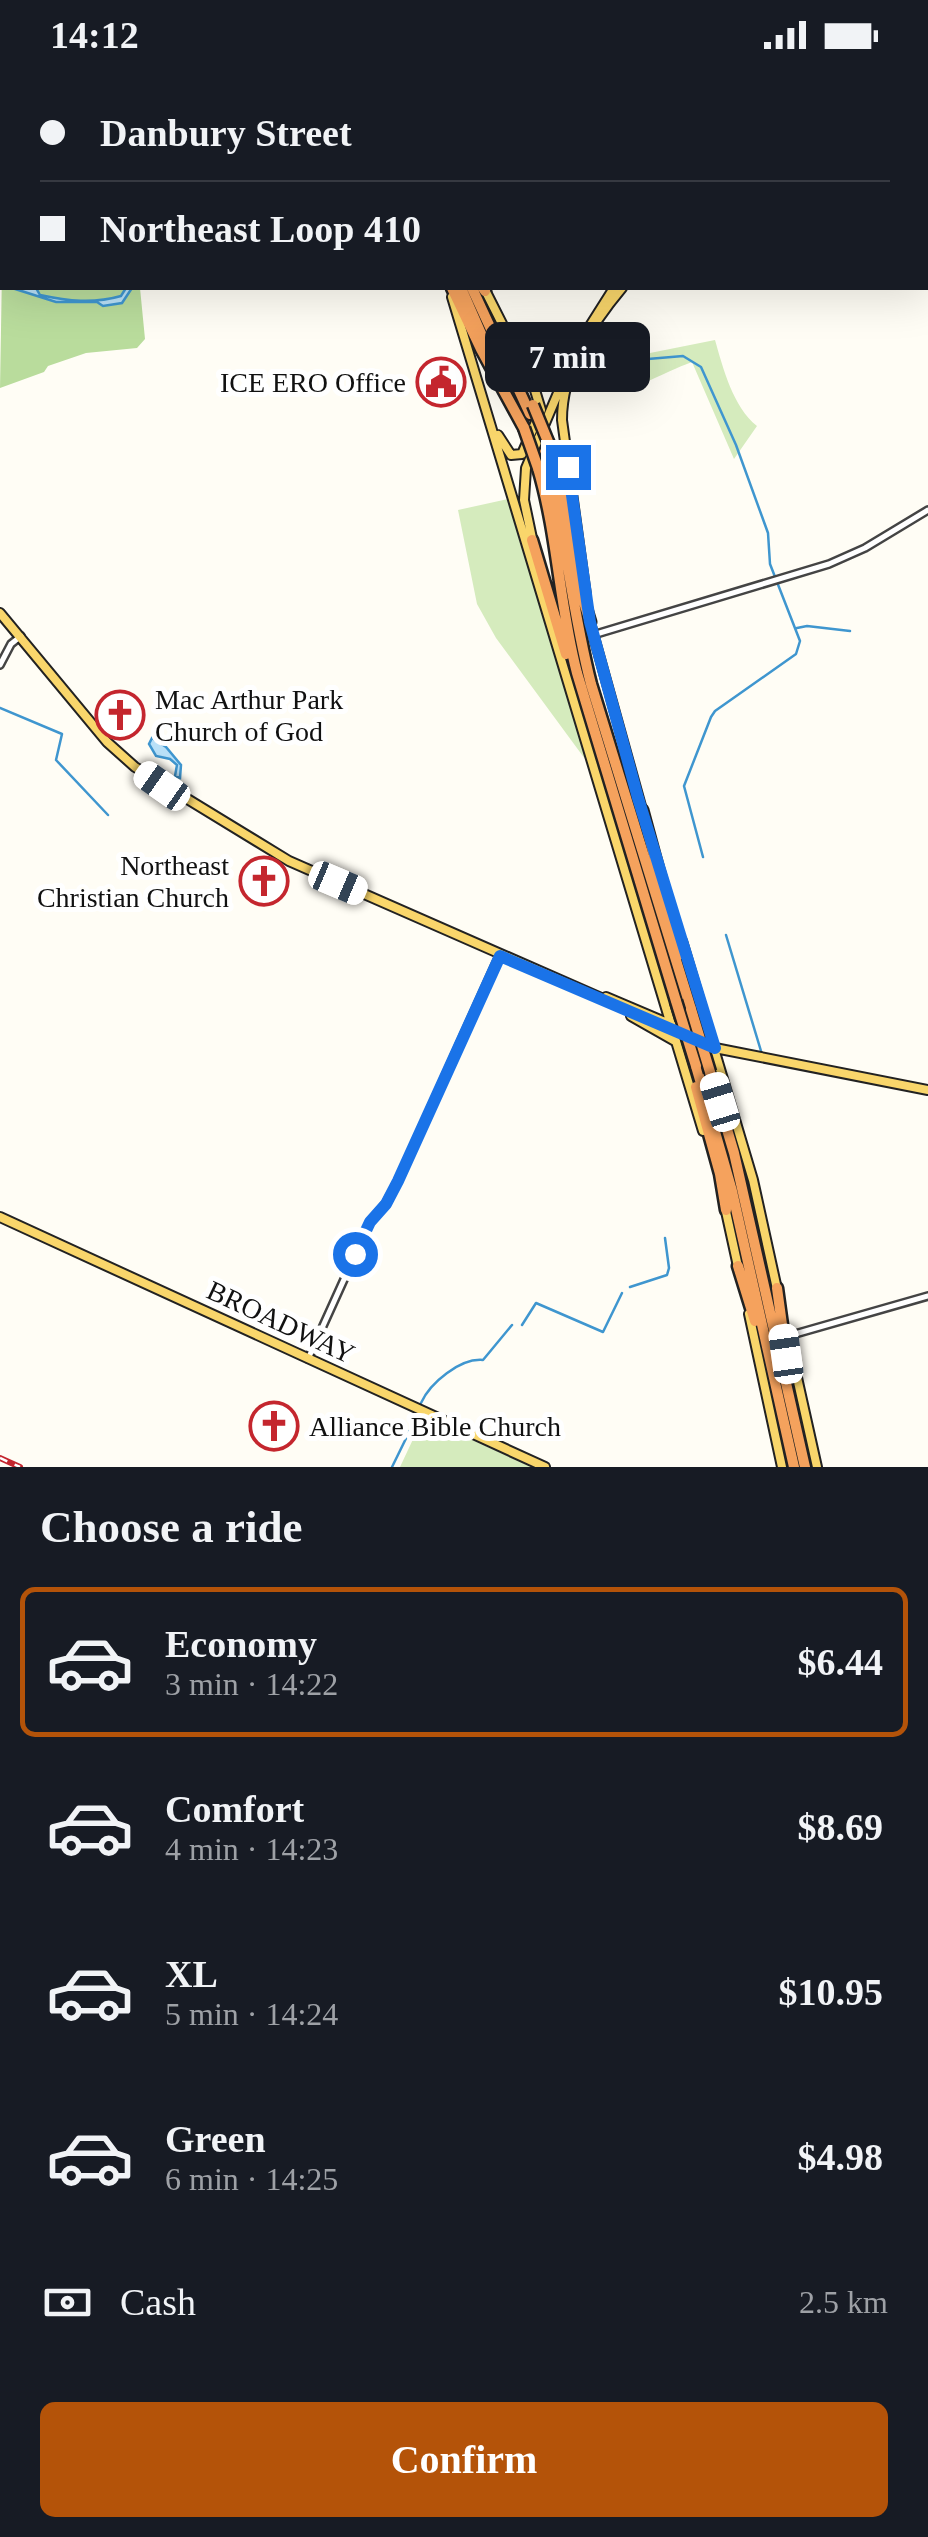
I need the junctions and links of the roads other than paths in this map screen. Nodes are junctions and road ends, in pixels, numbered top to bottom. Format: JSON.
{"nodes":[{"id":1,"x":452,"y":290,"type":"edge"},
{"id":2,"x":452,"y":290,"type":"edge"},
{"id":3,"x":462,"y":290,"type":"edge"},
{"id":4,"x":473,"y":290,"type":"edge"},
{"id":5,"x":485,"y":290,"type":"edge"},
{"id":6,"x":613,"y":290,"type":"edge"},
{"id":7,"x":621,"y":290,"type":"edge"},
{"id":8,"x":514,"y":348,"type":"junction"},
{"id":9,"x":562,"y":382,"type":"junction"},
{"id":10,"x":534,"y":387,"type":"junction"},
{"id":11,"x":484,"y":403,"type":"junction"},
{"id":12,"x":524,"y":428,"type":"junction"},
{"id":13,"x":541,"y":432,"type":"junction"},
{"id":14,"x":564,"y":433,"type":"junction"},
{"id":15,"x":547,"y":448,"type":"junction"},
{"id":16,"x":928,"y":510,"type":"edge"},
{"id":17,"x":532,"y":540,"type":"junction"},
{"id":18,"x":0,"y":613,"type":"edge"},
{"id":19,"x":549,"y":621,"type":"junction"},
{"id":20,"x":590,"y":622,"type":"junction"},
{"id":21,"x":12,"y":626,"type":"junction"},
{"id":22,"x":593,"y":635,"type":"junction"},
{"id":23,"x":22,"y":636,"type":"junction"},
{"id":24,"x":6,"y":650,"type":"junction"},
{"id":25,"x":0,"y":666,"type":"edge"},
{"id":26,"x":596,"y":742,"type":"junction"},
{"id":27,"x":642,"y":810,"type":"junction"},
{"id":28,"x":441,"y":928,"type":"junction"},
{"id":29,"x":500,"y":956,"type":"junction"},
{"id":30,"x":670,"y":1005,"type":"junction"},
{"id":31,"x":691,"y":1009,"type":"junction"},
{"id":32,"x":626,"y":1012,"type":"junction"},
{"id":33,"x":652,"y":1016,"type":"junction"},
{"id":34,"x":706,"y":1019,"type":"junction"},
{"id":35,"x":677,"y":1028,"type":"junction"},
{"id":36,"x":677,"y":1045,"type":"junction"},
{"id":37,"x":714,"y":1045,"type":"junction"},
{"id":38,"x":732,"y":1052,"type":"junction"},
{"id":39,"x":748,"y":1053,"type":"junction"},
{"id":40,"x":681,"y":1056,"type":"junction"},
{"id":41,"x":694,"y":1066,"type":"junction"},
{"id":42,"x":715,"y":1068,"type":"junction"},
{"id":43,"x":928,"y":1090,"type":"edge"},
{"id":44,"x":726,"y":1210,"type":"junction"},
{"id":45,"x":0,"y":1217,"type":"edge"},
{"id":46,"x":738,"y":1266,"type":"junction"},
{"id":47,"x":777,"y":1288,"type":"junction"},
{"id":48,"x":928,"y":1296,"type":"edge"},
{"id":49,"x":788,"y":1336,"type":"junction"},
{"id":50,"x":308,"y":1359,"type":"junction"},
{"id":51,"x":784,"y":1377,"type":"junction"},
{"id":52,"x":778,"y":1399,"type":"junction"},
{"id":53,"x":545,"y":1467,"type":"edge"},
{"id":54,"x":782,"y":1467,"type":"edge"},
{"id":55,"x":794,"y":1467,"type":"edge"},
{"id":56,"x":806,"y":1467,"type":"edge"},
{"id":57,"x":818,"y":1467,"type":"edge"}],
"edges":[{"from":1,"to":11,"type":"main road"},
{"from":2,"to":12,"type":"highway"},
{"from":3,"to":12,"type":"highway"},
{"from":4,"to":15,"type":"highway","bridge":true},
{"from":5,"to":8,"type":"main road"},
{"from":6,"to":9,"type":"main road"},
{"from":7,"to":9,"type":"main road"},
{"from":8,"to":9,"type":"main road"},
{"from":8,"to":10,"type":"main road"},
{"from":9,"to":10,"type":"main road"},
{"from":9,"to":13,"type":"main road"},
{"from":9,"to":14,"type":"main road"},
{"from":10,"to":11,"type":"main road"},
{"from":11,"to":19,"type":"main road"},
{"from":12,"to":26,"type":"highway","bridge":true},
{"from":13,"to":14,"type":"main road"},
{"from":13,"to":17,"type":"main road"},
{"from":14,"to":20,"type":"main road"},
{"from":15,"to":20,"type":"highway"},
{"from":15,"to":31,"type":"highway"},
{"from":16,"to":22,"type":"street"},
{"from":17,"to":19,"type":"main road"},
{"from":17,"to":26,"type":"highway"},
{"from":18,"to":21,"type":"main road"},
{"from":19,"to":30,"type":"main road"},
{"from":20,"to":22,"type":"main road"},
{"from":21,"to":23,"type":"main road"},
{"from":21,"to":24,"type":"street"},
{"from":22,"to":27,"type":"main road"},
{"from":23,"to":24,"type":"street"},
{"from":23,"to":28,"type":"main road"},
{"from":24,"to":25,"type":"street"},
{"from":26,"to":30,"type":"highway"},
{"from":27,"to":31,"type":"highway"},
{"from":27,"to":34,"type":"main road"},
{"from":28,"to":29,"type":"main road"},
{"from":28,"to":33,"type":"main road"},
{"from":29,"to":32,"type":"main road"},
{"from":29,"to":50,"type":"street"},
{"from":30,"to":33,"type":"main road"},
{"from":30,"to":34,"type":"main road"},
{"from":30,"to":35,"type":"highway","bridge":true},
{"from":31,"to":42,"type":"highway","bridge":true},
{"from":32,"to":35,"type":"main road"},
{"from":32,"to":36,"type":"main road"},
{"from":33,"to":35,"type":"main road"},
{"from":34,"to":37,"type":"main road"},
{"from":35,"to":36,"type":"main road"},
{"from":35,"to":37,"type":"main road"},
{"from":35,"to":41,"type":"highway","bridge":true},
{"from":36,"to":40,"type":"main road"},
{"from":37,"to":38,"type":"main road"},
{"from":37,"to":39,"type":"main road"},
{"from":37,"to":42,"type":"main road"},
{"from":38,"to":39,"type":"main road"},
{"from":38,"to":42,"type":"main road"},
{"from":39,"to":43,"type":"main road"},
{"from":40,"to":42,"type":"main road"},
{"from":40,"to":44,"type":"main road"},
{"from":41,"to":44,"type":"highway"},
{"from":41,"to":52,"type":"highway"},
{"from":42,"to":47,"type":"main road"},
{"from":42,"to":51,"type":"highway"},
{"from":44,"to":46,"type":"main road"},
{"from":45,"to":50,"type":"main road","name":"BROADWAY"},
{"from":46,"to":52,"type":"highway"},
{"from":46,"to":54,"type":"main road"},
{"from":47,"to":49,"type":"main road"},
{"from":47,"to":51,"type":"highway"},
{"from":48,"to":49,"type":"street"},
{"from":49,"to":57,"type":"main road"},
{"from":50,"to":53,"type":"main road","name":"BROADWAY"},
{"from":51,"to":56,"type":"highway"},
{"from":52,"to":55,"type":"highway"}]}
